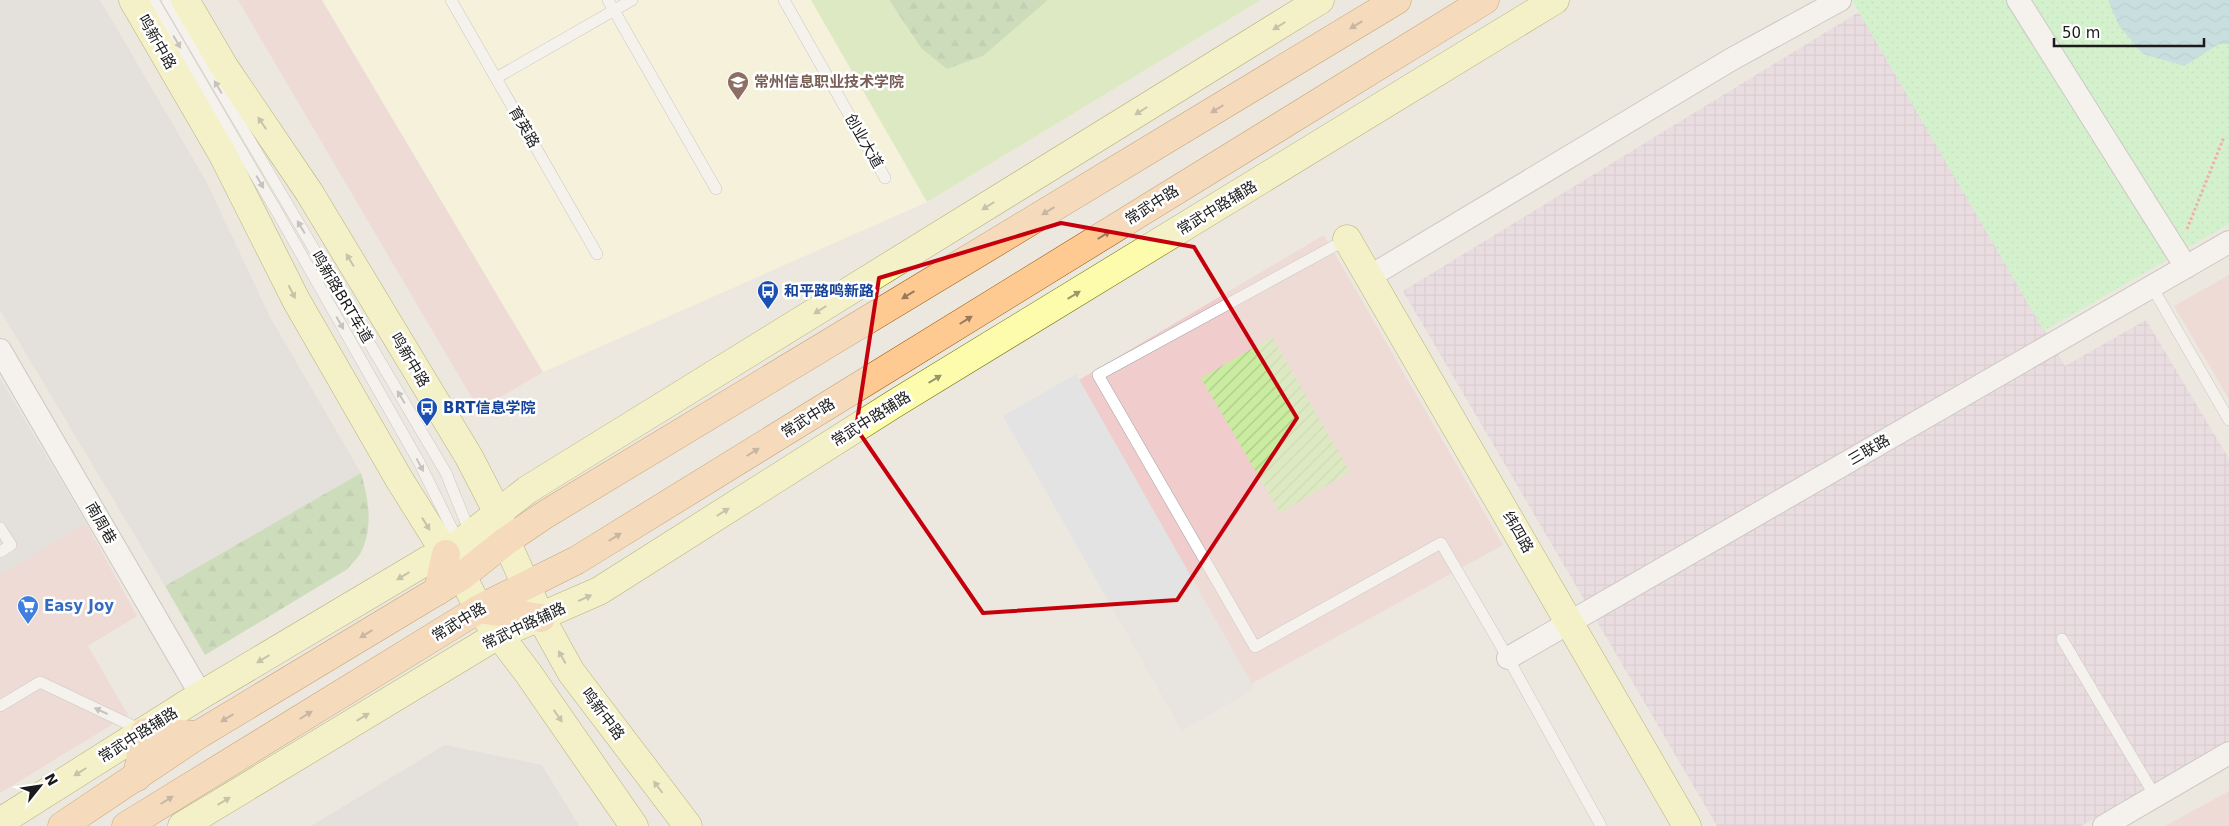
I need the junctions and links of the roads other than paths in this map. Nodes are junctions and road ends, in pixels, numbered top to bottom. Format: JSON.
{"nodes":[{"id":1,"x":133,"y":0,"type":"edge"},
{"id":2,"x":152,"y":0,"type":"edge"},
{"id":3,"x":167,"y":0,"type":"edge"},
{"id":4,"x":185,"y":0,"type":"edge"},
{"id":5,"x":451,"y":0,"type":"edge"},
{"id":6,"x":608,"y":0,"type":"edge"},
{"id":7,"x":632,"y":0,"type":"edge"},
{"id":8,"x":784,"y":0,"type":"edge"},
{"id":9,"x":1320,"y":0,"type":"edge"},
{"id":10,"x":1397,"y":0,"type":"edge"},
{"id":11,"x":1485,"y":0,"type":"edge"},
{"id":12,"x":1554,"y":0,"type":"edge"},
{"id":13,"x":1840,"y":0,"type":"edge"},
{"id":14,"x":2018,"y":0,"type":"edge"},
{"id":15,"x":614,"y":11,"type":"junction"},
{"id":16,"x":496,"y":78,"type":"junction"},
{"id":17,"x":885,"y":178,"type":"dead end"},
{"id":18,"x":716,"y":189,"type":"dead end"},
{"id":19,"x":1347,"y":239,"type":"joint"},
{"id":20,"x":2229,"y":242,"type":"edge"},
{"id":21,"x":596,"y":254,"type":"dead end"},
{"id":22,"x":2186,"y":267,"type":"junction"},
{"id":23,"x":1369,"y":277,"type":"junction"},
{"id":24,"x":2152,"y":287,"type":"junction"},
{"id":25,"x":0,"y":350,"type":"edge"},
{"id":26,"x":2229,"y":420,"type":"edge"},
{"id":27,"x":498,"y":513,"type":"junction"},
{"id":28,"x":0,"y":528,"type":"edge"},
{"id":29,"x":506,"y":541,"type":"junction"},
{"id":30,"x":459,"y":543,"type":"junction"},
{"id":31,"x":0,"y":552,"type":"edge"},
{"id":32,"x":469,"y":571,"type":"junction"},
{"id":33,"x":526,"y":586,"type":"junction"},
{"id":34,"x":438,"y":591,"type":"junction"},
{"id":35,"x":479,"y":608,"type":"junction"},
{"id":36,"x":541,"y":618,"type":"junction"},
{"id":37,"x":1570,"y":622,"type":"junction"},
{"id":38,"x":498,"y":635,"type":"junction"},
{"id":39,"x":2062,"y":639,"type":"dead end"},
{"id":40,"x":1508,"y":658,"type":"junction"},
{"id":41,"x":201,"y":695,"type":"junction"},
{"id":42,"x":0,"y":706,"type":"edge"},
{"id":43,"x":145,"y":732,"type":"junction"},
{"id":44,"x":198,"y":735,"type":"junction"},
{"id":45,"x":2229,"y":753,"type":"edge"},
{"id":46,"x":137,"y":777,"type":"junction"},
{"id":47,"x":2155,"y":796,"type":"junction"},
{"id":48,"x":0,"y":822,"type":"edge"},
{"id":49,"x":62,"y":826,"type":"edge"},
{"id":50,"x":126,"y":826,"type":"edge"},
{"id":51,"x":182,"y":826,"type":"edge"},
{"id":52,"x":634,"y":826,"type":"edge"},
{"id":53,"x":688,"y":826,"type":"edge"},
{"id":54,"x":1601,"y":826,"type":"edge"},
{"id":55,"x":1687,"y":826,"type":"edge"},
{"id":56,"x":2104,"y":826,"type":"edge"}],
"edges":[{"from":1,"to":30,"type":"street","name":"鸣新中路","one_way":true},
{"from":2,"to":30,"type":"lane","name":"鸣新路BRT车道","one_way":true},
{"from":30,"to":3,"type":"lane","name":"鸣新路BRT车道","one_way":true},
{"from":27,"to":4,"type":"street","name":"鸣新中路","one_way":true},
{"from":5,"to":16,"type":"lane","name":"育英路"},
{"from":6,"to":15,"type":"lane"},
{"from":7,"to":15,"type":"lane"},
{"from":8,"to":17,"type":"lane","name":"创业大道"},
{"from":9,"to":27,"type":"street","name":"常武中路辅路","one_way":true},
{"from":10,"to":29,"type":"main road","one_way":true},
{"from":33,"to":11,"type":"main road","name":"常武中路","one_way":true},
{"from":36,"to":12,"type":"street","name":"常武中路辅路","one_way":true},
{"from":13,"to":23,"type":"street"},
{"from":14,"to":22,"type":"street"},
{"from":15,"to":16,"type":"lane"},
{"from":15,"to":18,"type":"lane"},
{"from":16,"to":21,"type":"lane","name":"育英路"},
{"from":19,"to":23,"type":"street","name":"纬四路"},
{"from":19,"to":40,"type":"lane"},
{"from":20,"to":22,"type":"street","name":"三联路"},
{"from":22,"to":24,"type":"street","name":"三联路"},
{"from":23,"to":37,"type":"street","name":"纬四路"},
{"from":24,"to":26,"type":"lane"},
{"from":24,"to":37,"type":"street","name":"三联路"},
{"from":25,"to":41,"type":"street","name":"南周巷"},
{"from":27,"to":29,"type":"street","name":"鸣新中路"},
{"from":27,"to":30,"type":"street","name":"常武中路辅路"},
{"from":28,"to":31,"type":"lane"},
{"from":29,"to":32,"type":"main road"},
{"from":29,"to":33,"type":"street","name":"鸣新中路"},
{"from":30,"to":32,"type":"street","name":"鸣新中路"},
{"from":30,"to":34,"type":"main road"},
{"from":30,"to":41,"type":"street","name":"常武中路辅路","one_way":true},
{"from":32,"to":34,"type":"main road"},
{"from":32,"to":35,"type":"street","name":"鸣新中路"},
{"from":33,"to":35,"type":"main road","name":"常武中路"},
{"from":33,"to":36,"type":"street","name":"鸣新中路"},
{"from":34,"to":44,"type":"main road","one_way":true},
{"from":35,"to":36,"type":"main road"},
{"from":35,"to":38,"type":"street","name":"鸣新中路"},
{"from":50,"to":35,"type":"main road","name":"常武中路","one_way":true},
{"from":36,"to":38,"type":"street","name":"常武中路辅路"},
{"from":53,"to":36,"type":"street","name":"鸣新中路","one_way":true},
{"from":37,"to":40,"type":"street","name":"三联路"},
{"from":37,"to":55,"type":"street","name":"纬四路"},
{"from":51,"to":38,"type":"street","name":"常武中路辅路","one_way":true},
{"from":38,"to":52,"type":"street","name":"鸣新中路","one_way":true},
{"from":39,"to":47,"type":"lane"},
{"from":40,"to":54,"type":"lane"},
{"from":41,"to":43,"type":"street","name":"常武中路辅路"},
{"from":43,"to":42,"type":"lane","one_way":true},
{"from":43,"to":44,"type":"main road"},
{"from":43,"to":46,"type":"main road"},
{"from":43,"to":48,"type":"street","name":"常武中路辅路","one_way":true},
{"from":44,"to":46,"type":"main road"},
{"from":45,"to":47,"type":"street"},
{"from":46,"to":49,"type":"main road"},
{"from":47,"to":56,"type":"street"}]}
